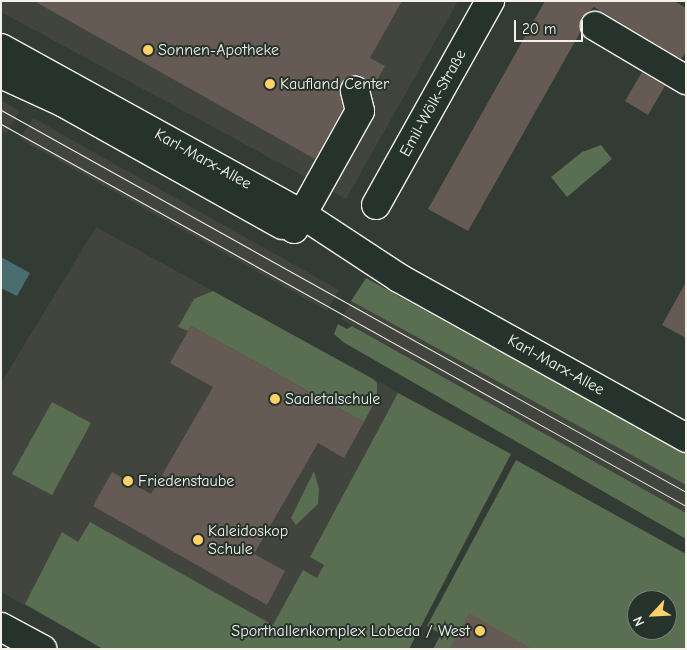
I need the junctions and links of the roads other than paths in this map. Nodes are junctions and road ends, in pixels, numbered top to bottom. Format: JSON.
{"nodes":[{"id":1,"x":490,"y":1,"type":"edge"},
{"id":2,"x":595,"y":26,"type":"dead end"},
{"id":3,"x":1,"y":48,"type":"edge"},
{"id":4,"x":1,"y":74,"type":"edge"},
{"id":5,"x":686,"y":80,"type":"edge"},
{"id":6,"x":350,"y":111,"type":"dead end"},
{"id":7,"x":376,"y":205,"type":"dead end"},
{"id":8,"x":298,"y":223,"type":"junction"},
{"id":9,"x":686,"y":438,"type":"edge"},
{"id":10,"x":1,"y":626,"type":"edge"},
{"id":11,"x":42,"y":649,"type":"edge"}],
"edges":[{"from":1,"to":7,"type":"street","name":"Emil-Wölk-Straße"},
{"from":2,"to":5,"type":"street"},
{"from":3,"to":8,"type":"street","name":"Karl-Marx-Allee"},
{"from":4,"to":8,"type":"street","name":"Karl-Marx-Allee"},
{"from":6,"to":8,"type":"street"},
{"from":8,"to":9,"type":"street","name":"Karl-Marx-Allee"},
{"from":10,"to":11,"type":"street"}]}
